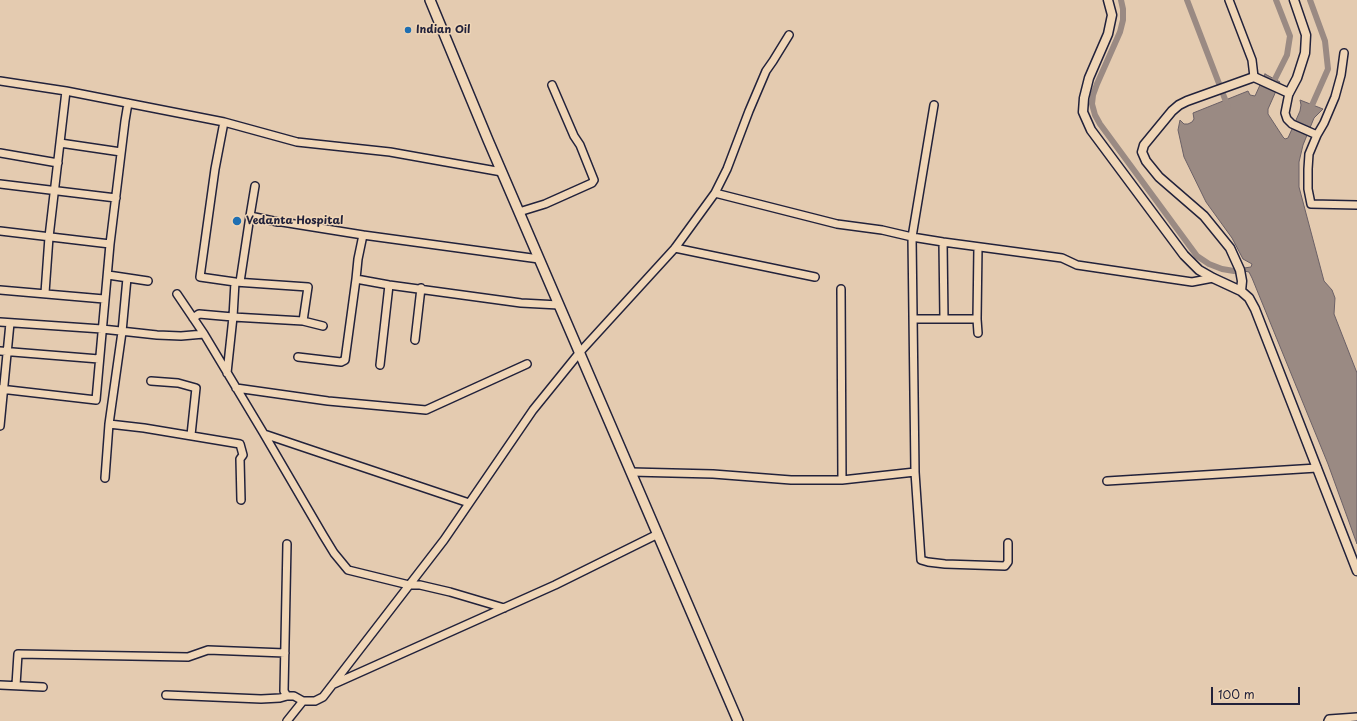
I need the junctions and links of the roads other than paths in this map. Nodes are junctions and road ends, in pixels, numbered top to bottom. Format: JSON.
{"nodes":[{"id":1,"x":430,"y":0,"type":"edge"},
{"id":2,"x":1108,"y":0,"type":"edge"},
{"id":3,"x":1229,"y":0,"type":"edge"},
{"id":4,"x":1294,"y":0,"type":"edge"},
{"id":5,"x":789,"y":35,"type":"dead end"},
{"id":6,"x":1344,"y":53,"type":"dead end"},
{"id":7,"x":1258,"y":78,"type":"junction"},
{"id":8,"x":0,"y":81,"type":"edge"},
{"id":9,"x":552,"y":85,"type":"dead end"},
{"id":10,"x":66,"y":90,"type":"junction"},
{"id":11,"x":1289,"y":92,"type":"junction"},
{"id":12,"x":128,"y":103,"type":"junction"},
{"id":13,"x":934,"y":105,"type":"dead end"},
{"id":14,"x":224,"y":122,"type":"junction"},
{"id":15,"x":1315,"y":134,"type":"junction"},
{"id":16,"x":60,"y":143,"type":"junction"},
{"id":17,"x":121,"y":152,"type":"junction"},
{"id":18,"x":0,"y":153,"type":"edge"},
{"id":19,"x":58,"y":163,"type":"junction"},
{"id":20,"x":502,"y":172,"type":"junction"},
{"id":21,"x":0,"y":184,"type":"edge"},
{"id":22,"x":255,"y":186,"type":"dead end"},
{"id":23,"x":54,"y":190,"type":"junction"},
{"id":24,"x":715,"y":193,"type":"junction"},
{"id":25,"x":116,"y":198,"type":"junction"},
{"id":26,"x":1357,"y":205,"type":"edge"},
{"id":27,"x":519,"y":212,"type":"junction"},
{"id":28,"x":250,"y":216,"type":"junction"},
{"id":29,"x":0,"y":231,"type":"edge"},
{"id":30,"x":363,"y":235,"type":"junction"},
{"id":31,"x":49,"y":237,"type":"junction"},
{"id":32,"x":912,"y":237,"type":"junction"},
{"id":33,"x":943,"y":242,"type":"junction"},
{"id":34,"x":110,"y":244,"type":"junction"},
{"id":35,"x":978,"y":247,"type":"junction"},
{"id":36,"x":675,"y":248,"type":"junction"},
{"id":37,"x":539,"y":259,"type":"junction"},
{"id":38,"x":108,"y":275,"type":"junction"},
{"id":39,"x":815,"y":277,"type":"dead end"},
{"id":40,"x":127,"y":278,"type":"junction"},
{"id":41,"x":1213,"y":278,"type":"junction"},
{"id":42,"x":356,"y":279,"type":"junction"},
{"id":43,"x":148,"y":281,"type":"dead end"},
{"id":44,"x":238,"y":282,"type":"junction"},
{"id":45,"x":389,"y":285,"type":"junction"},
{"id":46,"x":421,"y":288,"type":"junction"},
{"id":47,"x":841,"y":289,"type":"dead end"},
{"id":48,"x":0,"y":290,"type":"edge"},
{"id":49,"x":1241,"y":291,"type":"junction"},
{"id":50,"x":45,"y":294,"type":"junction"},
{"id":51,"x":177,"y":294,"type":"dead end"},
{"id":52,"x":104,"y":298,"type":"junction"},
{"id":53,"x":559,"y":305,"type":"junction"},
{"id":54,"x":233,"y":317,"type":"junction"},
{"id":55,"x":193,"y":318,"type":"junction"},
{"id":56,"x":944,"y":318,"type":"junction"},
{"id":57,"x":913,"y":319,"type":"junction"},
{"id":58,"x":977,"y":319,"type":"junction"},
{"id":59,"x":303,"y":321,"type":"junction"},
{"id":60,"x":0,"y":322,"type":"edge"},
{"id":61,"x":10,"y":323,"type":"junction"},
{"id":62,"x":323,"y":326,"type":"dead end"},
{"id":63,"x":102,"y":329,"type":"junction"},
{"id":64,"x":122,"y":332,"type":"junction"},
{"id":65,"x":978,"y":333,"type":"dead end"},
{"id":66,"x":204,"y":334,"type":"junction"},
{"id":67,"x":415,"y":340,"type":"dead end"},
{"id":68,"x":4,"y":351,"type":"edge"},
{"id":69,"x":580,"y":352,"type":"junction"},
{"id":70,"x":298,"y":357,"type":"dead end"},
{"id":71,"x":99,"y":359,"type":"junction"},
{"id":72,"x":527,"y":364,"type":"dead end"},
{"id":73,"x":380,"y":365,"type":"dead end"},
{"id":74,"x":227,"y":373,"type":"junction"},
{"id":75,"x":151,"y":381,"type":"dead end"},
{"id":76,"x":236,"y":388,"type":"junction"},
{"id":77,"x":2,"y":389,"type":"edge"},
{"id":78,"x":109,"y":424,"type":"junction"},
{"id":79,"x":0,"y":426,"type":"edge"},
{"id":80,"x":264,"y":434,"type":"junction"},
{"id":81,"x":191,"y":435,"type":"junction"},
{"id":82,"x":1317,"y":468,"type":"junction"},
{"id":83,"x":631,"y":472,"type":"junction"},
{"id":84,"x":915,"y":472,"type":"junction"},
{"id":85,"x":104,"y":478,"type":"dead end"},
{"id":86,"x":842,"y":480,"type":"junction"},
{"id":87,"x":1107,"y":481,"type":"dead end"},
{"id":88,"x":241,"y":500,"type":"dead end"},
{"id":89,"x":470,"y":503,"type":"junction"},
{"id":90,"x":658,"y":534,"type":"junction"},
{"id":91,"x":1008,"y":543,"type":"dead end"},
{"id":92,"x":286,"y":544,"type":"dead end"},
{"id":93,"x":1357,"y":571,"type":"edge"},
{"id":94,"x":409,"y":585,"type":"junction"},
{"id":95,"x":504,"y":608,"type":"junction"},
{"id":96,"x":285,"y":653,"type":"junction"},
{"id":97,"x":0,"y":685,"type":"edge"},
{"id":98,"x":332,"y":685,"type":"junction"},
{"id":99,"x":16,"y":686,"type":"junction"},
{"id":100,"x":42,"y":687,"type":"dead end"},
{"id":101,"x":166,"y":695,"type":"dead end"},
{"id":102,"x":287,"y":696,"type":"junction"},
{"id":103,"x":302,"y":701,"type":"junction"},
{"id":104,"x":1357,"y":717,"type":"edge"},
{"id":105,"x":287,"y":721,"type":"edge"},
{"id":106,"x":738,"y":721,"type":"edge"},
{"id":107,"x":1328,"y":721,"type":"edge"}],
"edges":[{"from":1,"to":20,"type":"main road"},
{"from":2,"to":41,"type":"street"},
{"from":3,"to":7,"type":"street"},
{"from":4,"to":11,"type":"street"},
{"from":5,"to":24,"type":"street"},
{"from":6,"to":15,"type":"street"},
{"from":7,"to":11,"type":"street"},
{"from":7,"to":49,"type":"street"},
{"from":8,"to":10,"type":"street"},
{"from":9,"to":27,"type":"street"},
{"from":10,"to":12,"type":"street"},
{"from":10,"to":16,"type":"street"},
{"from":11,"to":15,"type":"street"},
{"from":12,"to":14,"type":"street"},
{"from":12,"to":17,"type":"street"},
{"from":13,"to":32,"type":"street"},
{"from":14,"to":20,"type":"street"},
{"from":14,"to":44,"type":"street"},
{"from":15,"to":26,"type":"street"},
{"from":16,"to":17,"type":"street"},
{"from":16,"to":19,"type":"street"},
{"from":17,"to":25,"type":"street"},
{"from":18,"to":19,"type":"street"},
{"from":19,"to":23,"type":"street"},
{"from":20,"to":27,"type":"main road"},
{"from":21,"to":23,"type":"street"},
{"from":22,"to":28,"type":"street"},
{"from":23,"to":25,"type":"street"},
{"from":23,"to":31,"type":"street"},
{"from":24,"to":32,"type":"street"},
{"from":24,"to":36,"type":"street"},
{"from":25,"to":34,"type":"street"},
{"from":27,"to":37,"type":"main road"},
{"from":28,"to":30,"type":"street"},
{"from":28,"to":44,"type":"street"},
{"from":29,"to":31,"type":"street"},
{"from":30,"to":37,"type":"street"},
{"from":30,"to":42,"type":"street"},
{"from":31,"to":34,"type":"street"},
{"from":31,"to":50,"type":"street"},
{"from":32,"to":33,"type":"street"},
{"from":32,"to":57,"type":"street"},
{"from":33,"to":35,"type":"street"},
{"from":33,"to":56,"type":"street"},
{"from":34,"to":38,"type":"street"},
{"from":35,"to":41,"type":"street"},
{"from":35,"to":58,"type":"street"},
{"from":36,"to":39,"type":"street"},
{"from":36,"to":69,"type":"street"},
{"from":37,"to":53,"type":"main road"},
{"from":38,"to":40,"type":"street"},
{"from":38,"to":52,"type":"street"},
{"from":40,"to":43,"type":"street"},
{"from":40,"to":64,"type":"street"},
{"from":41,"to":49,"type":"street"},
{"from":42,"to":45,"type":"street"},
{"from":42,"to":70,"type":"street"},
{"from":44,"to":54,"type":"street"},
{"from":44,"to":59,"type":"street"},
{"from":45,"to":46,"type":"street"},
{"from":45,"to":73,"type":"street"},
{"from":46,"to":53,"type":"street"},
{"from":46,"to":67,"type":"street"},
{"from":47,"to":86,"type":"street"},
{"from":48,"to":50,"type":"street"},
{"from":49,"to":82,"type":"street"},
{"from":50,"to":52,"type":"street"},
{"from":51,"to":55,"type":"street"},
{"from":52,"to":63,"type":"street"},
{"from":53,"to":69,"type":"main road"},
{"from":54,"to":55,"type":"street"},
{"from":54,"to":59,"type":"street"},
{"from":54,"to":74,"type":"street"},
{"from":55,"to":66,"type":"street"},
{"from":56,"to":57,"type":"street"},
{"from":56,"to":58,"type":"street"},
{"from":57,"to":84,"type":"street"},
{"from":58,"to":65,"type":"street"},
{"from":59,"to":62,"type":"street"},
{"from":60,"to":61,"type":"street"},
{"from":61,"to":63,"type":"street"},
{"from":61,"to":68,"type":"street"},
{"from":63,"to":64,"type":"street"},
{"from":63,"to":71,"type":"street"},
{"from":64,"to":66,"type":"street"},
{"from":64,"to":78,"type":"street"},
{"from":66,"to":74,"type":"street"},
{"from":68,"to":71,"type":"street"},
{"from":68,"to":77,"type":"street"},
{"from":69,"to":83,"type":"main road"},
{"from":69,"to":89,"type":"street"},
{"from":71,"to":77,"type":"street"},
{"from":72,"to":76,"type":"street"},
{"from":74,"to":76,"type":"street"},
{"from":75,"to":81,"type":"street"},
{"from":76,"to":80,"type":"street"},
{"from":77,"to":79,"type":"street"},
{"from":78,"to":81,"type":"street"},
{"from":78,"to":85,"type":"street"},
{"from":80,"to":89,"type":"street"},
{"from":80,"to":94,"type":"street"},
{"from":81,"to":88,"type":"street"},
{"from":82,"to":87,"type":"street"},
{"from":82,"to":93,"type":"street"},
{"from":83,"to":86,"type":"street"},
{"from":83,"to":90,"type":"main road"},
{"from":84,"to":86,"type":"street"},
{"from":84,"to":91,"type":"street"},
{"from":89,"to":94,"type":"street"},
{"from":90,"to":95,"type":"street"},
{"from":90,"to":106,"type":"main road"},
{"from":92,"to":96,"type":"street"},
{"from":94,"to":95,"type":"street"},
{"from":94,"to":98,"type":"street"},
{"from":95,"to":98,"type":"street"},
{"from":96,"to":99,"type":"street"},
{"from":96,"to":102,"type":"street"},
{"from":97,"to":99,"type":"street"},
{"from":98,"to":103,"type":"street"},
{"from":99,"to":100,"type":"street"},
{"from":101,"to":102,"type":"street"},
{"from":102,"to":103,"type":"street"},
{"from":103,"to":105,"type":"street"},
{"from":104,"to":107,"type":"street"}]}
